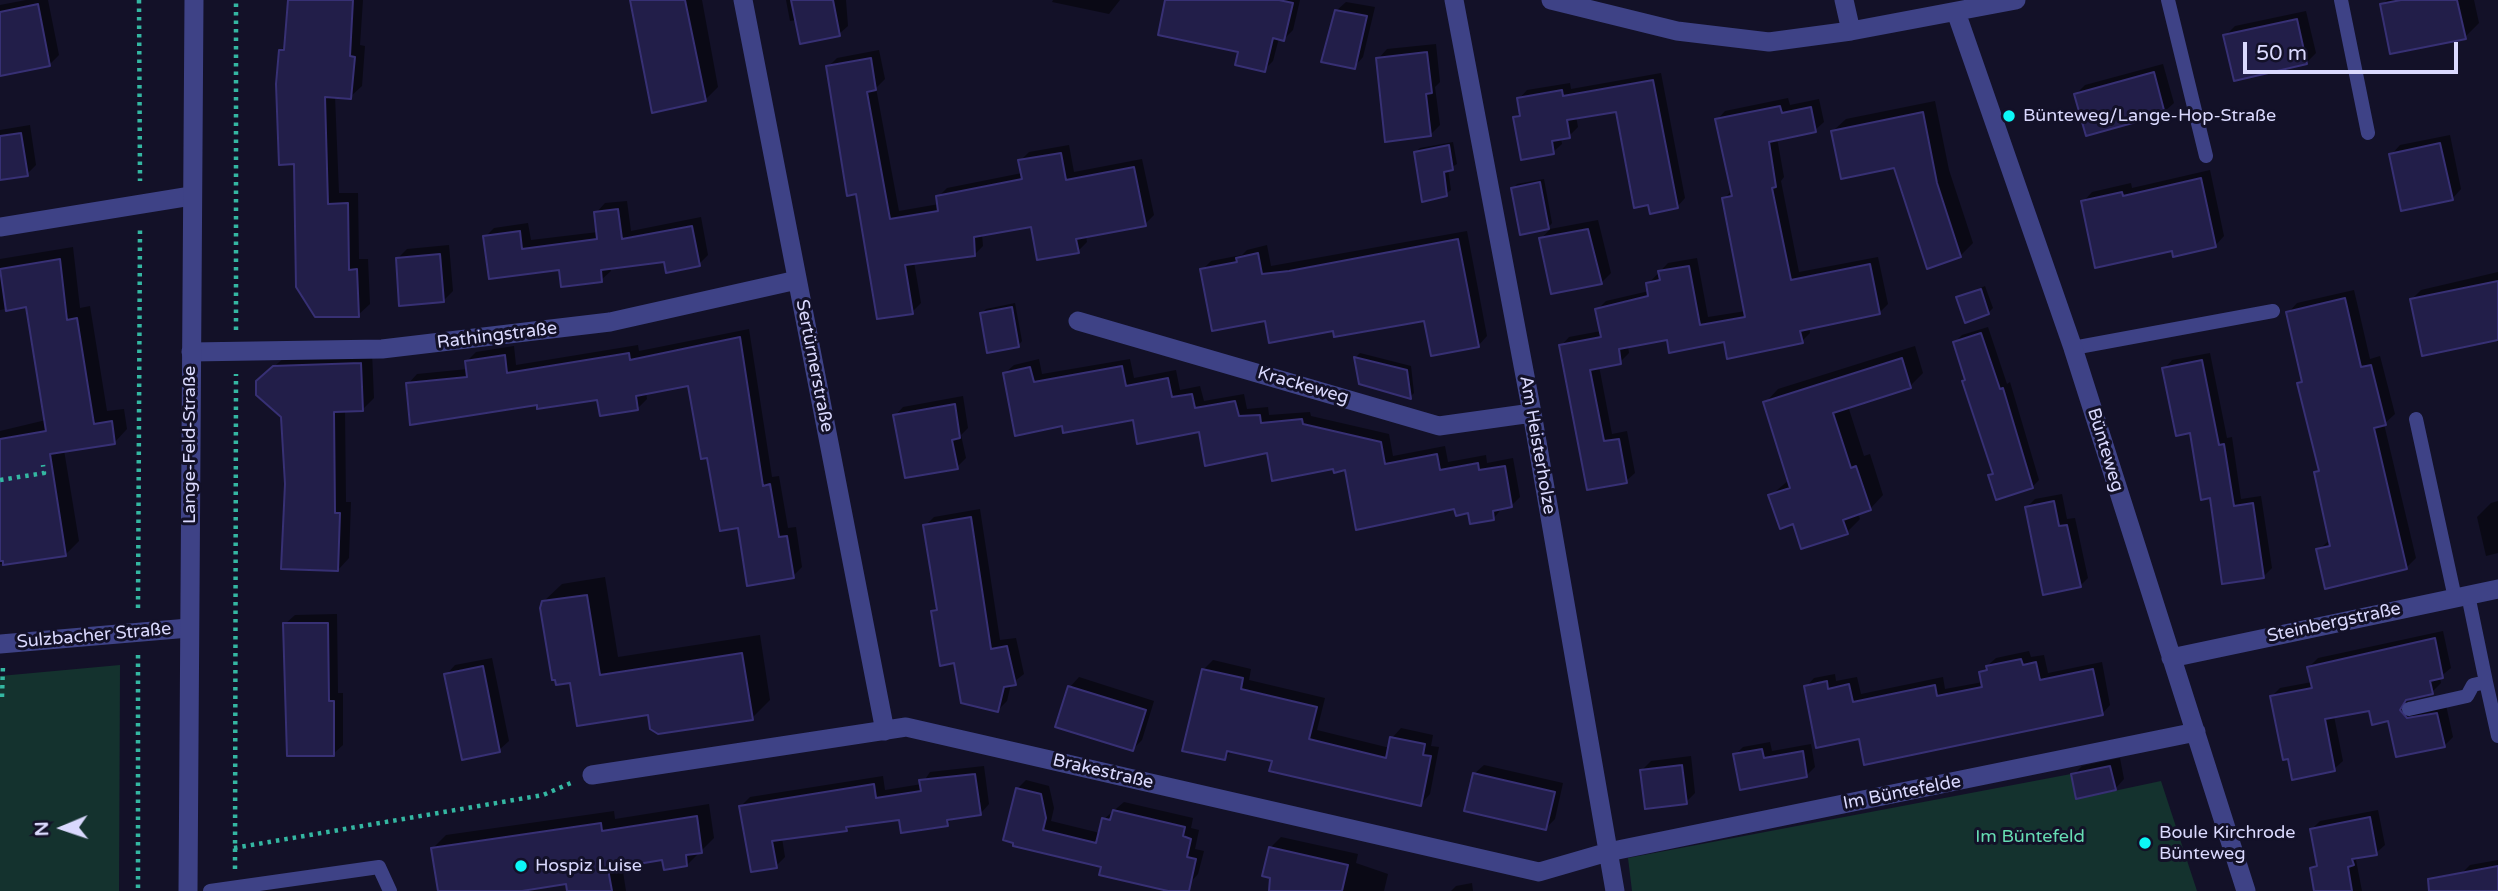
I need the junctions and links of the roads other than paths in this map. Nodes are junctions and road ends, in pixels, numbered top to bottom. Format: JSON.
{"nodes":[{"id":1,"x":194,"y":0,"type":"edge"},
{"id":2,"x":743,"y":0,"type":"edge"},
{"id":3,"x":1454,"y":0,"type":"edge"},
{"id":4,"x":1550,"y":0,"type":"edge"},
{"id":5,"x":1843,"y":0,"type":"edge"},
{"id":6,"x":2016,"y":0,"type":"edge"},
{"id":7,"x":2168,"y":0,"type":"edge"},
{"id":8,"x":2342,"y":0,"type":"edge"},
{"id":9,"x":1956,"y":12,"type":"junction"},
{"id":10,"x":1851,"y":31,"type":"junction"},
{"id":11,"x":2368,"y":133,"type":"dead end"},
{"id":12,"x":2206,"y":156,"type":"dead end"},
{"id":13,"x":191,"y":196,"type":"junction"},
{"id":14,"x":0,"y":228,"type":"edge"},
{"id":15,"x":797,"y":280,"type":"junction"},
{"id":16,"x":2273,"y":311,"type":"dead end"},
{"id":17,"x":1078,"y":321,"type":"dead end"},
{"id":18,"x":2073,"y":348,"type":"junction"},
{"id":19,"x":191,"y":352,"type":"junction"},
{"id":20,"x":1532,"y":413,"type":"junction"},
{"id":21,"x":2416,"y":419,"type":"dead end"},
{"id":22,"x":2498,"y":589,"type":"edge"},
{"id":23,"x":2462,"y":596,"type":"junction"},
{"id":24,"x":189,"y":628,"type":"junction"},
{"id":25,"x":0,"y":644,"type":"edge"},
{"id":26,"x":2171,"y":658,"type":"junction"},
{"id":27,"x":2486,"y":682,"type":"junction"},
{"id":28,"x":2409,"y":709,"type":"dead end"},
{"id":29,"x":886,"y":731,"type":"junction"},
{"id":30,"x":2196,"y":732,"type":"junction"},
{"id":31,"x":2498,"y":736,"type":"edge"},
{"id":32,"x":592,"y":775,"type":"road end"},
{"id":33,"x":1608,"y":852,"type":"junction"},
{"id":34,"x":187,"y":891,"type":"edge"},
{"id":35,"x":210,"y":891,"type":"edge"},
{"id":36,"x":390,"y":891,"type":"edge"},
{"id":37,"x":1615,"y":891,"type":"edge"},
{"id":38,"x":2246,"y":891,"type":"edge"}],
"edges":[{"from":1,"to":13,"type":"street","name":"Lange-Feld-Straße"},
{"from":2,"to":15,"type":"street","name":"Sertürnerstraße"},
{"from":3,"to":20,"type":"street","name":"Am Heisterholze"},
{"from":4,"to":10,"type":"street"},
{"from":5,"to":10,"type":"street"},
{"from":6,"to":9,"type":"street"},
{"from":7,"to":12,"type":"lane"},
{"from":8,"to":11,"type":"lane"},
{"from":9,"to":10,"type":"street"},
{"from":9,"to":18,"type":"street","name":"Bünteweg"},
{"from":13,"to":14,"type":"street"},
{"from":13,"to":19,"type":"street","name":"Lange-Feld-Straße"},
{"from":15,"to":19,"type":"street","name":"Rathingstraße"},
{"from":15,"to":29,"type":"street","name":"Sertürnerstraße"},
{"from":16,"to":18,"type":"lane"},
{"from":17,"to":20,"type":"street","name":"Krackeweg"},
{"from":18,"to":26,"type":"street","name":"Bünteweg"},
{"from":19,"to":24,"type":"street","name":"Lange-Feld-Straße"},
{"from":20,"to":33,"type":"street","name":"Am Heisterholze"},
{"from":21,"to":23,"type":"lane"},
{"from":22,"to":23,"type":"street","name":"Steinbergstraße"},
{"from":23,"to":26,"type":"street","name":"Steinbergstraße"},
{"from":23,"to":27,"type":"lane"},
{"from":24,"to":25,"type":"street","name":"Sulzbacher Straße"},
{"from":24,"to":34,"type":"street","name":"Lange-Feld-Straße"},
{"from":26,"to":30,"type":"street","name":"Bünteweg"},
{"from":27,"to":28,"type":"lane"},
{"from":27,"to":31,"type":"lane"},
{"from":29,"to":32,"type":"street","name":"Brakestraße"},
{"from":29,"to":33,"type":"street","name":"Brakestraße"},
{"from":30,"to":33,"type":"street","name":"Im Büntefelde"},
{"from":30,"to":38,"type":"street","name":"Bünteweg"},
{"from":33,"to":37,"type":"street","name":"Am Heisterholze"},
{"from":35,"to":36,"type":"lane"}]}
